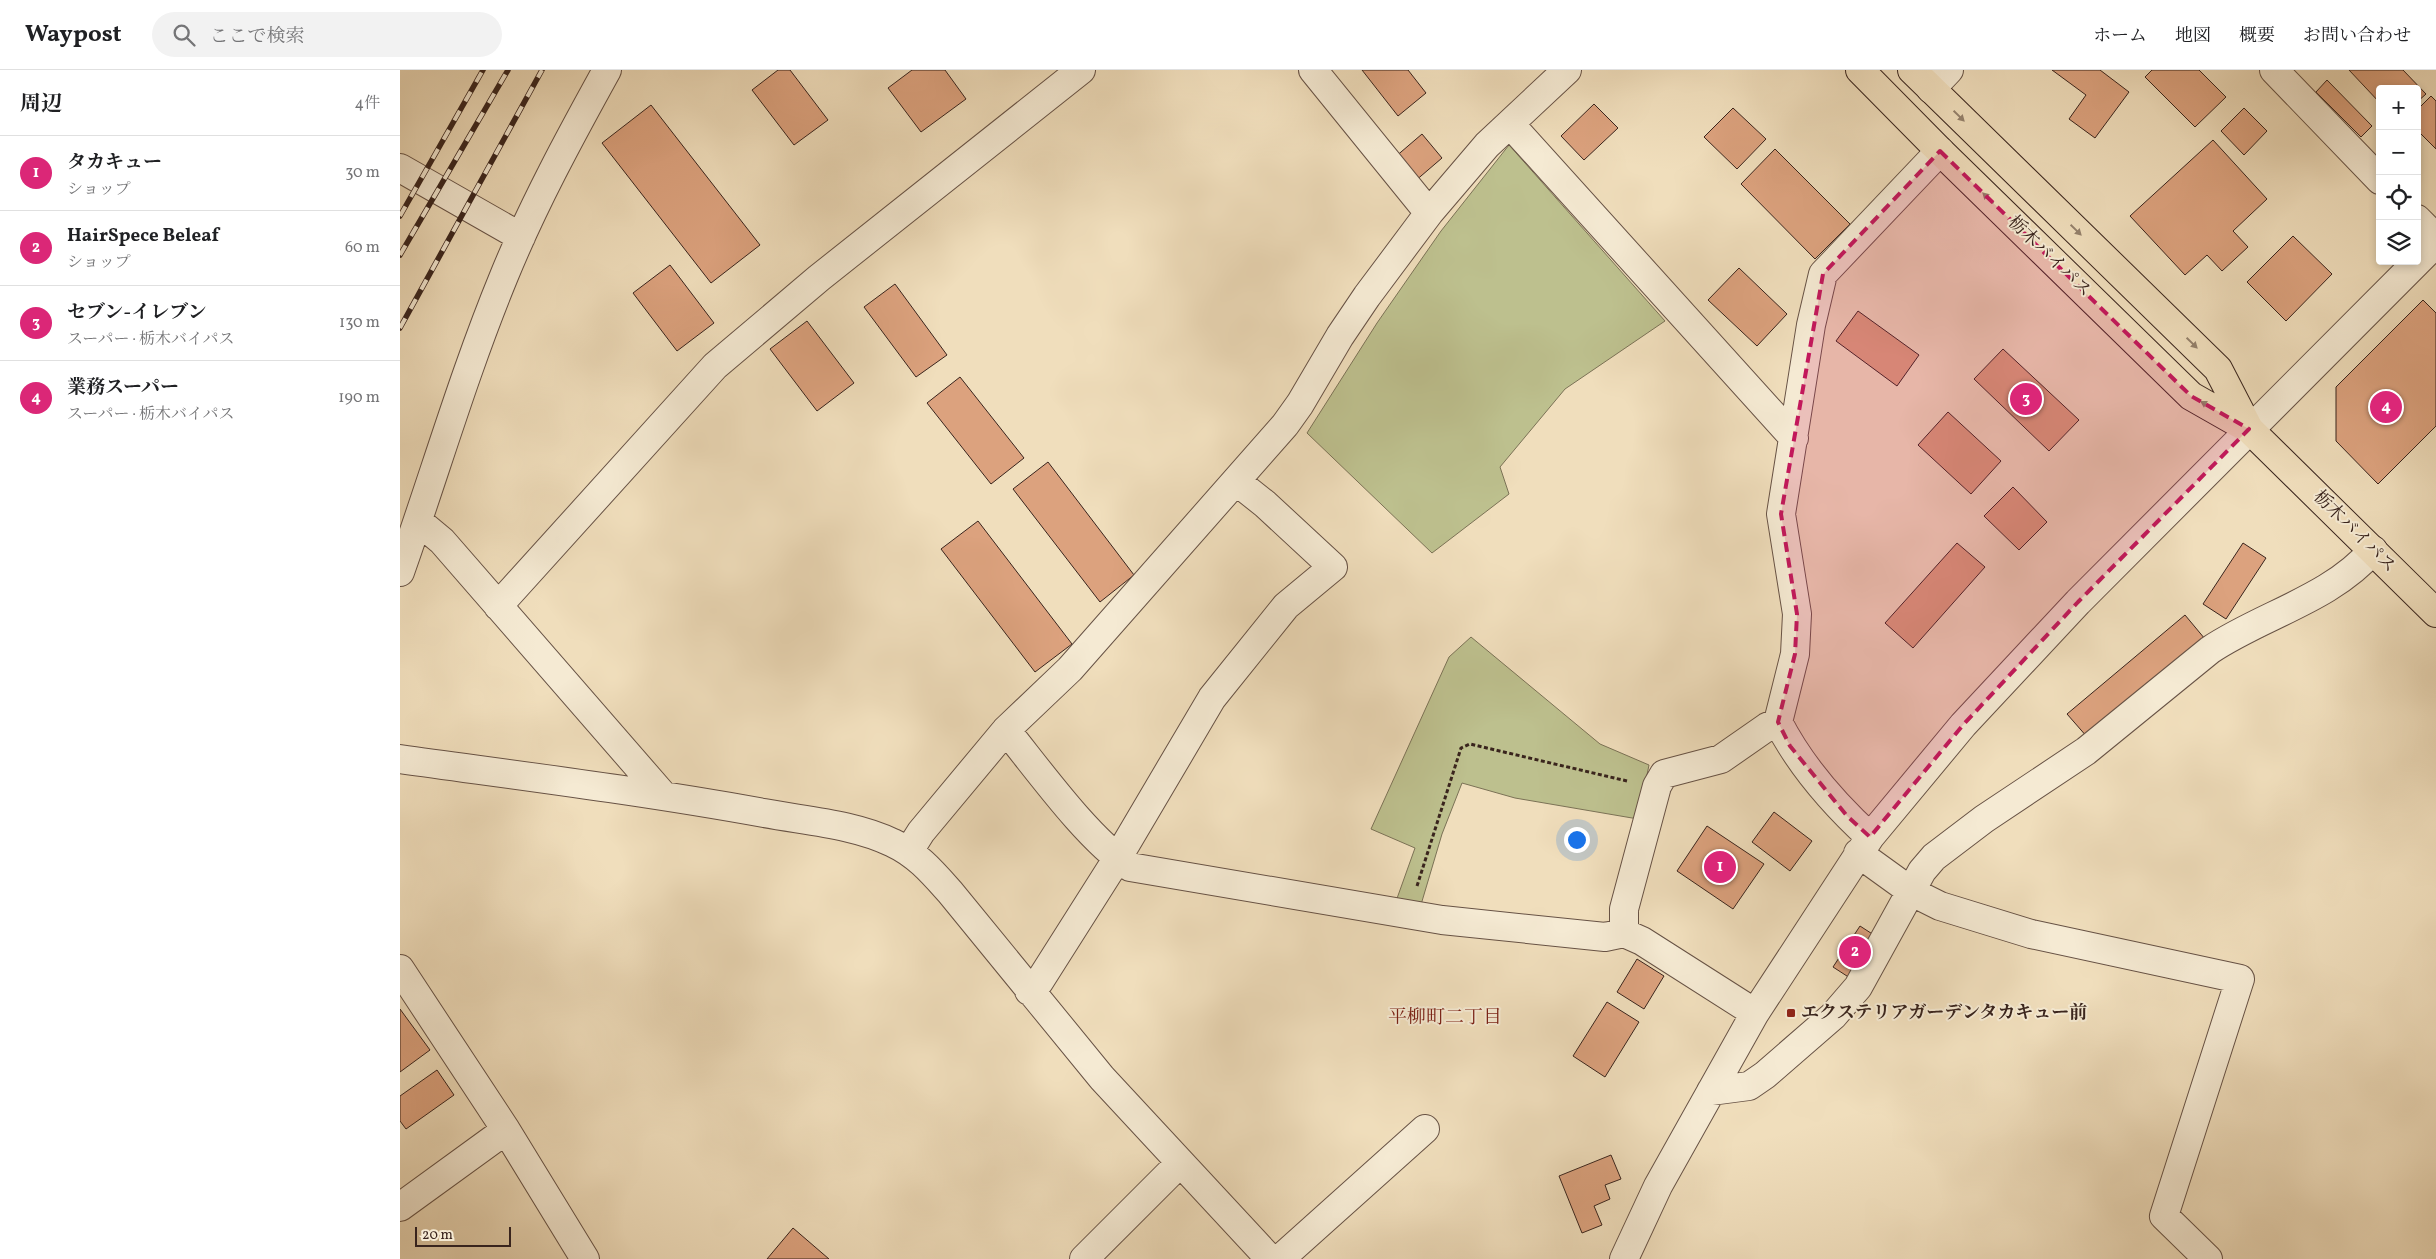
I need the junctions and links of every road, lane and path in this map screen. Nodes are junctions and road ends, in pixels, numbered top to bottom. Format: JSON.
{"nodes":[{"id":1,"x":607,"y":70,"type":"edge"},
{"id":2,"x":1081,"y":70,"type":"edge"},
{"id":3,"x":1313,"y":70,"type":"edge"},
{"id":4,"x":1567,"y":70,"type":"edge"},
{"id":5,"x":1860,"y":70,"type":"edge"},
{"id":6,"x":1912,"y":70,"type":"edge"},
{"id":7,"x":2282,"y":73,"type":"edge"},
{"id":8,"x":1940,"y":79,"type":"edge"},
{"id":9,"x":1510,"y":124,"type":"junction"},
{"id":10,"x":1940,"y":151,"type":"junction"},
{"id":11,"x":400,"y":168,"type":"edge"},
{"id":12,"x":2376,"y":176,"type":"edge"},
{"id":13,"x":1429,"y":213,"type":"junction"},
{"id":14,"x":2418,"y":220,"type":"edge"},
{"id":15,"x":521,"y":237,"type":"junction"},
{"id":16,"x":2436,"y":238,"type":"edge"},
{"id":17,"x":2436,"y":243,"type":"edge"},
{"id":18,"x":2249,"y":429,"type":"junction"},
{"id":19,"x":1794,"y":438,"type":"junction"},
{"id":20,"x":1236,"y":481,"type":"junction"},
{"id":21,"x":418,"y":522,"type":"junction"},
{"id":22,"x":2373,"y":550,"type":"junction"},
{"id":23,"x":400,"y":572,"type":"edge"},
{"id":24,"x":498,"y":606,"type":"junction"},
{"id":25,"x":2436,"y":613,"type":"edge"},
{"id":26,"x":1778,"y":722,"type":"junction"},
{"id":27,"x":1006,"y":730,"type":"junction"},
{"id":28,"x":400,"y":759,"type":"edge"},
{"id":29,"x":1657,"y":786,"type":"junction"},
{"id":30,"x":662,"y":794,"type":"junction"},
{"id":31,"x":1864,"y":845,"type":"junction"},
{"id":32,"x":909,"y":851,"type":"junction"},
{"id":33,"x":1118,"y":859,"type":"junction"},
{"id":34,"x":1912,"y":892,"type":"junction"},
{"id":35,"x":1408,"y":914,"type":"junction"},
{"id":36,"x":1624,"y":932,"type":"junction"},
{"id":37,"x":400,"y":969,"type":"edge"},
{"id":38,"x":1029,"y":991,"type":"junction"},
{"id":39,"x":1755,"y":1013,"type":"junction"},
{"id":40,"x":1711,"y":1091,"type":"junction"},
{"id":41,"x":1426,"y":1129,"type":"dead end"},
{"id":42,"x":506,"y":1130,"type":"junction"},
{"id":43,"x":1180,"y":1163,"type":"junction"},
{"id":44,"x":400,"y":1207,"type":"edge"},
{"id":45,"x":585,"y":1259,"type":"edge"},
{"id":46,"x":1084,"y":1259,"type":"edge"},
{"id":47,"x":1270,"y":1259,"type":"edge"},
{"id":48,"x":1280,"y":1259,"type":"edge"},
{"id":49,"x":1624,"y":1259,"type":"edge"},
{"id":50,"x":2208,"y":1259,"type":"edge"}],
"edges":[{"from":1,"to":15,"type":"street"},
{"from":2,"to":24,"type":"street"},
{"from":3,"to":13,"type":"street"},
{"from":4,"to":9,"type":"street"},
{"from":5,"to":10,"type":"main road","name":"栃木バイパス"},
{"from":6,"to":8,"type":"main road","name":"栃木バイパス"},
{"from":7,"to":12,"type":"street"},
{"from":8,"to":18,"type":"main road","name":"栃木バイパス","one_way":true},
{"from":9,"to":13,"type":"street"},
{"from":9,"to":19,"type":"street"},
{"from":18,"to":10,"type":"main road","name":"栃木バイパス","one_way":true},
{"from":10,"to":19,"type":"street"},
{"from":11,"to":15,"type":"street"},
{"from":13,"to":20,"type":"street"},
{"from":14,"to":16,"type":"street"},
{"from":15,"to":21,"type":"street"},
{"from":17,"to":18,"type":"street"},
{"from":18,"to":22,"type":"main road","name":"栃木バイパス"},
{"from":18,"to":31,"type":"street"},
{"from":19,"to":26,"type":"street"},
{"from":20,"to":27,"type":"street"},
{"from":20,"to":33,"type":"street"},
{"from":21,"to":23,"type":"street"},
{"from":21,"to":24,"type":"street"},
{"from":22,"to":25,"type":"main road","name":"栃木バイパス"},
{"from":22,"to":34,"type":"street"},
{"from":24,"to":30,"type":"street"},
{"from":26,"to":29,"type":"street"},
{"from":26,"to":31,"type":"street"},
{"from":27,"to":32,"type":"street"},
{"from":27,"to":33,"type":"street"},
{"from":28,"to":30,"type":"street"},
{"from":29,"to":35,"type":"path"},
{"from":29,"to":36,"type":"street"},
{"from":30,"to":32,"type":"street"},
{"from":31,"to":34,"type":"street"},
{"from":31,"to":39,"type":"street"},
{"from":32,"to":38,"type":"street"},
{"from":33,"to":35,"type":"street"},
{"from":33,"to":38,"type":"street"},
{"from":34,"to":40,"type":"street"},
{"from":34,"to":50,"type":"street"},
{"from":35,"to":36,"type":"street"},
{"from":36,"to":39,"type":"street"},
{"from":37,"to":42,"type":"street"},
{"from":38,"to":43,"type":"street"},
{"from":39,"to":40,"type":"street"},
{"from":40,"to":49,"type":"street"},
{"from":41,"to":48,"type":"street"},
{"from":42,"to":44,"type":"street"},
{"from":42,"to":45,"type":"street"},
{"from":43,"to":46,"type":"street"},
{"from":43,"to":47,"type":"street"}]}
